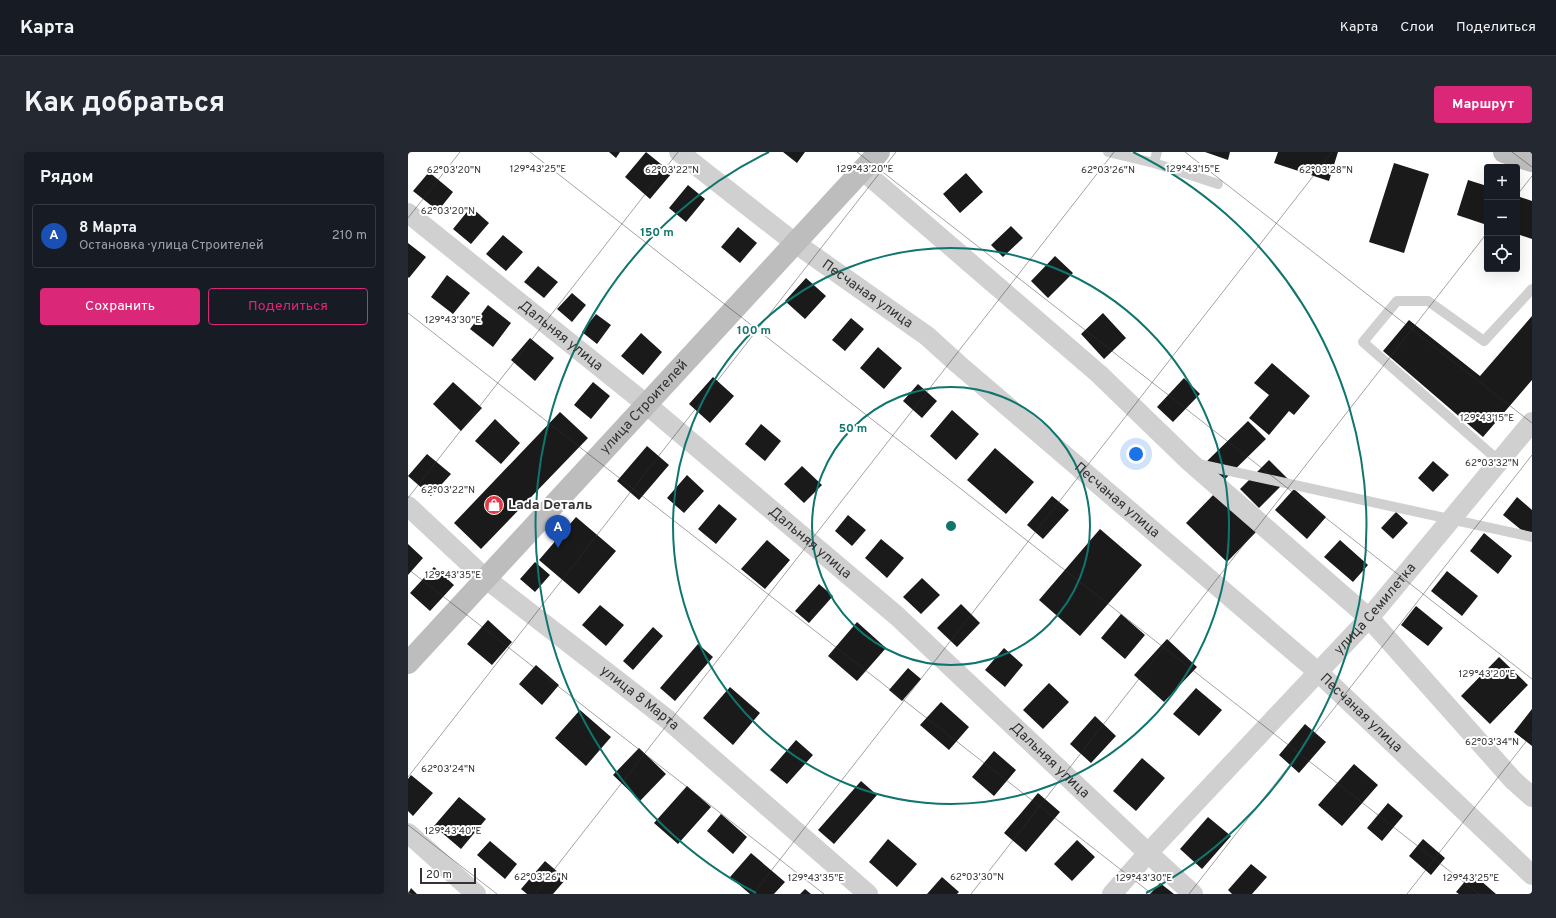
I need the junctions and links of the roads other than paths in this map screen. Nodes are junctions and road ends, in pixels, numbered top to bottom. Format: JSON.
{"nodes":[{"id":1,"x":679,"y":152,"type":"edge"},
{"id":2,"x":879,"y":152,"type":"edge"},
{"id":3,"x":1108,"y":152,"type":"edge"},
{"id":4,"x":1157,"y":152,"type":"edge"},
{"id":5,"x":1504,"y":152,"type":"edge"},
{"id":6,"x":1532,"y":161,"type":"edge"},
{"id":7,"x":1154,"y":163,"type":"junction"},
{"id":8,"x":862,"y":170,"type":"junction"},
{"id":9,"x":1218,"y":184,"type":"dead end"},
{"id":10,"x":408,"y":213,"type":"edge"},
{"id":11,"x":795,"y":243,"type":"junction"},
{"id":12,"x":1532,"y":289,"type":"edge"},
{"id":13,"x":646,"y":404,"type":"junction"},
{"id":14,"x":1532,"y":422,"type":"edge"},
{"id":15,"x":1499,"y":461,"type":"junction"},
{"id":16,"x":1190,"y":462,"type":"junction"},
{"id":17,"x":408,"y":506,"type":"edge"},
{"id":18,"x":1532,"y":537,"type":"edge"},
{"id":19,"x":485,"y":578,"type":"junction"},
{"id":20,"x":1369,"y":618,"type":"junction"},
{"id":21,"x":408,"y":663,"type":"edge"},
{"id":22,"x":1318,"y":673,"type":"junction"},
{"id":23,"x":1532,"y":797,"type":"edge"},
{"id":24,"x":408,"y":833,"type":"edge"},
{"id":25,"x":1148,"y":854,"type":"junction"},
{"id":26,"x":1532,"y":875,"type":"edge"},
{"id":27,"x":476,"y":894,"type":"edge"},
{"id":28,"x":868,"y":894,"type":"edge"},
{"id":29,"x":1112,"y":894,"type":"edge"},
{"id":30,"x":1193,"y":894,"type":"edge"}],
"edges":[{"from":1,"to":11,"type":"street","name":"Песчаная улица"},
{"from":2,"to":8,"type":"main road","name":"улица Строителей"},
{"from":3,"to":7,"type":"lane"},
{"from":4,"to":7,"type":"lane"},
{"from":5,"to":6,"type":"main road"},
{"from":7,"to":9,"type":"lane"},
{"from":8,"to":11,"type":"main road","name":"улица Строителей"},
{"from":8,"to":16,"type":"street"},
{"from":10,"to":13,"type":"street","name":"Дальняя улица"},
{"from":11,"to":13,"type":"main road","name":"улица Строителей"},
{"from":11,"to":22,"type":"street","name":"Песчаная улица"},
{"from":12,"to":15,"type":"lane"},
{"from":13,"to":19,"type":"main road","name":"улица Строителей"},
{"from":13,"to":25,"type":"street","name":"Дальняя улица"},
{"from":14,"to":15,"type":"street","name":"улица Семилетка"},
{"from":15,"to":20,"type":"street","name":"улица Семилетка"},
{"from":16,"to":18,"type":"lane"},
{"from":16,"to":20,"type":"street"},
{"from":17,"to":19,"type":"street","name":"улица 8 Марта"},
{"from":19,"to":21,"type":"main road","name":"улица Строителей"},
{"from":19,"to":28,"type":"street","name":"улица 8 Марта"},
{"from":20,"to":22,"type":"street","name":"улица Семилетка"},
{"from":20,"to":23,"type":"street"},
{"from":22,"to":25,"type":"street","name":"улица Семилетка"},
{"from":22,"to":26,"type":"street","name":"Песчаная улица"},
{"from":24,"to":27,"type":"street"},
{"from":25,"to":29,"type":"street","name":"улица Семилетка"},
{"from":25,"to":30,"type":"street","name":"Дальняя улица"}]}
